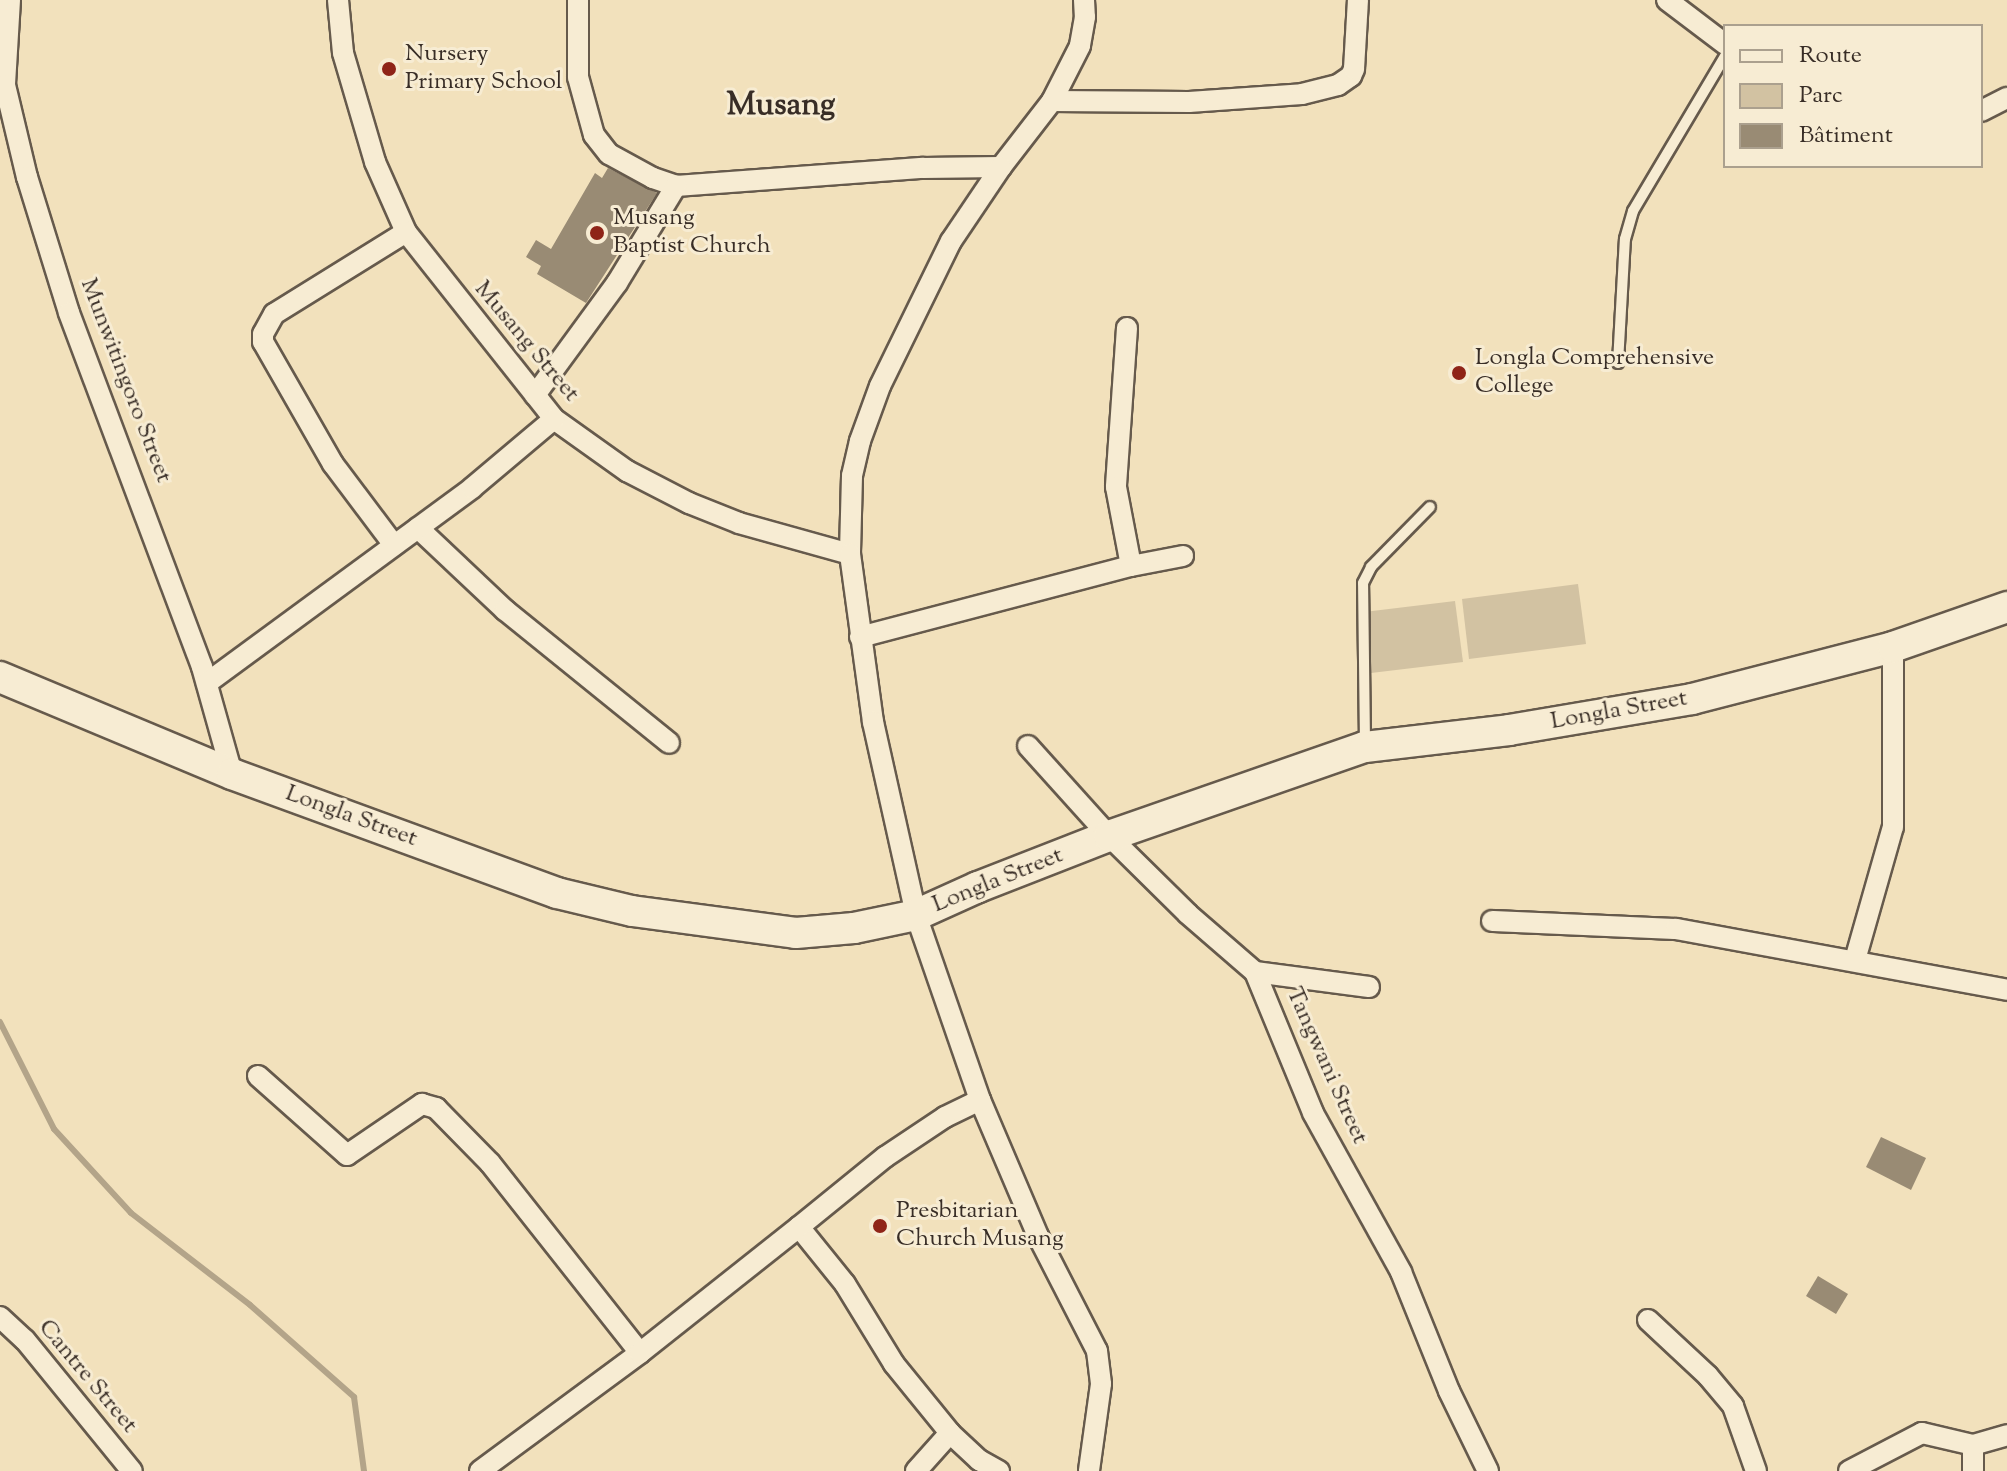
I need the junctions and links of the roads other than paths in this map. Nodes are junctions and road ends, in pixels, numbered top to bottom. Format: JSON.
{"nodes":[{"id":1,"x":10,"y":0,"type":"edge"},
{"id":2,"x":338,"y":0,"type":"edge"},
{"id":3,"x":578,"y":0,"type":"edge"},
{"id":4,"x":1084,"y":0,"type":"edge"},
{"id":5,"x":1358,"y":0,"type":"edge"},
{"id":6,"x":1667,"y":0,"type":"edge"},
{"id":7,"x":1723,"y":42,"type":"edge"},
{"id":8,"x":1723,"y":59,"type":"edge"},
{"id":9,"x":2007,"y":98,"type":"edge"},
{"id":10,"x":1052,"y":101,"type":"junction"},
{"id":11,"x":1983,"y":110,"type":"edge"},
{"id":12,"x":1001,"y":167,"type":"junction"},
{"id":13,"x":676,"y":186,"type":"junction"},
{"id":14,"x":406,"y":232,"type":"junction"},
{"id":15,"x":1127,"y":328,"type":"dead end"},
{"id":16,"x":1618,"y":363,"type":"dead end"},
{"id":17,"x":535,"y":395,"type":"junction"},
{"id":18,"x":554,"y":419,"type":"junction"},
{"id":19,"x":1430,"y":507,"type":"dead end"},
{"id":20,"x":418,"y":528,"type":"junction"},
{"id":21,"x":394,"y":545,"type":"junction"},
{"id":22,"x":850,"y":554,"type":"junction"},
{"id":23,"x":1183,"y":556,"type":"dead end"},
{"id":24,"x":1131,"y":566,"type":"junction"},
{"id":25,"x":2007,"y":607,"type":"edge"},
{"id":26,"x":860,"y":637,"type":"junction"},
{"id":27,"x":1893,"y":647,"type":"junction"},
{"id":28,"x":0,"y":677,"type":"edge"},
{"id":29,"x":207,"y":683,"type":"junction"},
{"id":30,"x":669,"y":743,"type":"dead end"},
{"id":31,"x":1028,"y":746,"type":"dead end"},
{"id":32,"x":1365,"y":747,"type":"junction"},
{"id":33,"x":232,"y":774,"type":"junction"},
{"id":34,"x":1109,"y":836,"type":"junction"},
{"id":35,"x":916,"y":915,"type":"junction"},
{"id":36,"x":1492,"y":921,"type":"dead end"},
{"id":37,"x":1855,"y":960,"type":"junction"},
{"id":38,"x":1255,"y":972,"type":"junction"},
{"id":39,"x":1369,"y":987,"type":"dead end"},
{"id":40,"x":2007,"y":990,"type":"edge"},
{"id":41,"x":258,"y":1076,"type":"dead end"},
{"id":42,"x":980,"y":1100,"type":"junction"},
{"id":43,"x":799,"y":1227,"type":"junction"},
{"id":44,"x":0,"y":1317,"type":"edge"},
{"id":45,"x":1648,"y":1320,"type":"dead end"},
{"id":46,"x":640,"y":1353,"type":"junction"},
{"id":47,"x":950,"y":1433,"type":"junction"},
{"id":48,"x":2007,"y":1435,"type":"edge"},
{"id":49,"x":1973,"y":1445,"type":"junction"},
{"id":50,"x":487,"y":1469,"type":"edge"},
{"id":51,"x":132,"y":1471,"type":"edge"},
{"id":52,"x":916,"y":1471,"type":"edge"},
{"id":53,"x":999,"y":1471,"type":"edge"},
{"id":54,"x":1089,"y":1471,"type":"edge"},
{"id":55,"x":1488,"y":1471,"type":"edge"},
{"id":56,"x":1756,"y":1471,"type":"edge"},
{"id":57,"x":1849,"y":1471,"type":"edge"},
{"id":58,"x":1973,"y":1471,"type":"edge"}],
"edges":[{"from":1,"to":29,"type":"street","name":"Munwitingoro Street"},
{"from":2,"to":14,"type":"street","name":"Musang Street"},
{"from":3,"to":13,"type":"street"},
{"from":4,"to":10,"type":"street"},
{"from":5,"to":10,"type":"street"},
{"from":6,"to":7,"type":"street"},
{"from":8,"to":16,"type":"lane"},
{"from":9,"to":11,"type":"street"},
{"from":10,"to":12,"type":"street"},
{"from":12,"to":13,"type":"street"},
{"from":12,"to":22,"type":"street"},
{"from":13,"to":17,"type":"street"},
{"from":14,"to":17,"type":"street","name":"Musang Street"},
{"from":14,"to":21,"type":"street"},
{"from":15,"to":24,"type":"street"},
{"from":17,"to":18,"type":"street","name":"Musang Street"},
{"from":18,"to":20,"type":"street"},
{"from":18,"to":22,"type":"street","name":"Musang Street"},
{"from":19,"to":32,"type":"lane"},
{"from":20,"to":21,"type":"street"},
{"from":20,"to":30,"type":"street"},
{"from":21,"to":29,"type":"street"},
{"from":22,"to":26,"type":"street"},
{"from":23,"to":24,"type":"street"},
{"from":24,"to":26,"type":"street"},
{"from":25,"to":27,"type":"main road","name":"Longla Street"},
{"from":26,"to":35,"type":"street"},
{"from":27,"to":32,"type":"main road","name":"Longla Street"},
{"from":27,"to":37,"type":"street"},
{"from":28,"to":33,"type":"main road","name":"Longla Street"},
{"from":29,"to":33,"type":"street","name":"Munwitingoro Street"},
{"from":31,"to":34,"type":"street","name":"Tangwani Street"},
{"from":32,"to":34,"type":"main road","name":"Longla Street"},
{"from":33,"to":35,"type":"main road","name":"Longla Street"},
{"from":34,"to":35,"type":"main road","name":"Longla Street"},
{"from":34,"to":38,"type":"street","name":"Tangwani Street"},
{"from":35,"to":42,"type":"street"},
{"from":36,"to":37,"type":"street"},
{"from":37,"to":40,"type":"street"},
{"from":38,"to":39,"type":"street"},
{"from":38,"to":55,"type":"street","name":"Tangwani Street"},
{"from":41,"to":46,"type":"street"},
{"from":42,"to":43,"type":"street"},
{"from":42,"to":54,"type":"street"},
{"from":43,"to":46,"type":"street"},
{"from":43,"to":47,"type":"street"},
{"from":44,"to":51,"type":"street","name":"Cantre Street"},
{"from":45,"to":56,"type":"street"},
{"from":46,"to":50,"type":"street"},
{"from":47,"to":52,"type":"street"},
{"from":47,"to":53,"type":"street"},
{"from":48,"to":49,"type":"street"},
{"from":49,"to":57,"type":"street"},
{"from":49,"to":58,"type":"street"}]}
